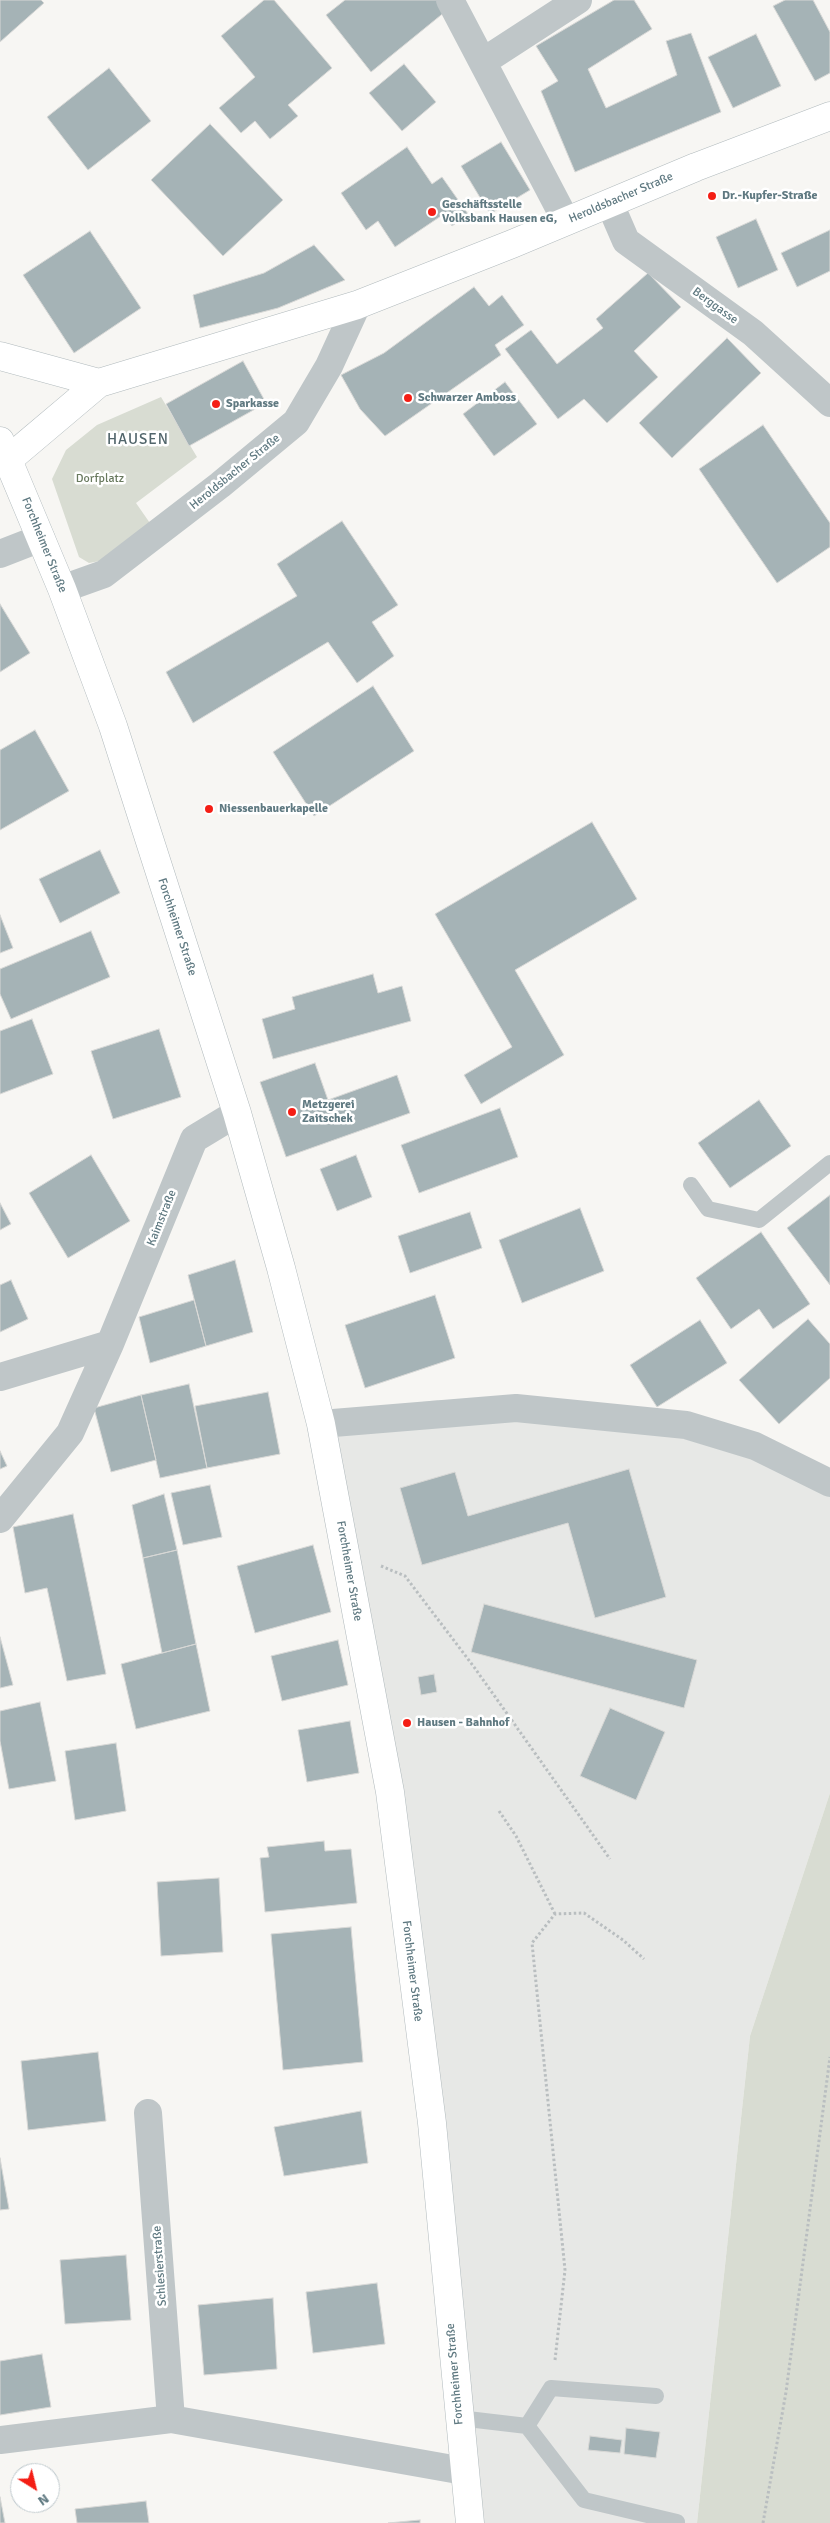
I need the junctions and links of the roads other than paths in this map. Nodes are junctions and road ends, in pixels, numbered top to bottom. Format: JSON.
{"nodes":[{"id":1,"x":450,"y":0,"type":"edge"},
{"id":2,"x":578,"y":0,"type":"edge"},
{"id":3,"x":484,"y":61,"type":"junction"},
{"id":4,"x":830,"y":116,"type":"edge"},
{"id":5,"x":610,"y":204,"type":"junction"},
{"id":6,"x":566,"y":221,"type":"junction"},
{"id":7,"x":357,"y":305,"type":"junction"},
{"id":8,"x":0,"y":356,"type":"edge"},
{"id":9,"x":99,"y":383,"type":"junction"},
{"id":10,"x":830,"y":403,"type":"edge"},
{"id":11,"x":4,"y":450,"type":"edge"},
{"id":12,"x":41,"y":538,"type":"junction"},
{"id":13,"x":0,"y":554,"type":"edge"},
{"id":14,"x":62,"y":589,"type":"junction"},
{"id":15,"x":237,"y":1113,"type":"junction"},
{"id":16,"x":830,"y":1164,"type":"edge"},
{"id":17,"x":691,"y":1185,"type":"dead end"},
{"id":18,"x":110,"y":1344,"type":"junction"},
{"id":19,"x":0,"y":1377,"type":"edge"},
{"id":20,"x":321,"y":1424,"type":"junction"},
{"id":21,"x":830,"y":1483,"type":"edge"},
{"id":22,"x":0,"y":1519,"type":"edge"},
{"id":23,"x":148,"y":2113,"type":"dead end"},
{"id":24,"x":656,"y":2396,"type":"dead end"},
{"id":25,"x":459,"y":2418,"type":"junction"},
{"id":26,"x":171,"y":2419,"type":"junction"},
{"id":27,"x":527,"y":2426,"type":"junction"},
{"id":28,"x":0,"y":2440,"type":"edge"},
{"id":29,"x":464,"y":2472,"type":"junction"},
{"id":30,"x":677,"y":2522,"type":"dead end"},
{"id":31,"x":470,"y":2523,"type":"edge"}],
"edges":[{"from":1,"to":3,"type":"street"},
{"from":2,"to":3,"type":"street"},
{"from":3,"to":6,"type":"street"},
{"from":4,"to":5,"type":"street","name":"Heroldsbacher Straße"},
{"from":5,"to":6,"type":"street","name":"Heroldsbacher Straße"},
{"from":5,"to":10,"type":"street","name":"Berggasse"},
{"from":6,"to":7,"type":"street","name":"Heroldsbacher Straße"},
{"from":7,"to":9,"type":"street","name":"Heroldsbacher Straße"},
{"from":7,"to":14,"type":"street","name":"Heroldsbacher Straße"},
{"from":8,"to":9,"type":"street"},
{"from":9,"to":11,"type":"street","name":"Heroldsbacher Straße"},
{"from":11,"to":12,"type":"street","name":"Forchheimer Straße"},
{"from":12,"to":13,"type":"street"},
{"from":12,"to":14,"type":"street","name":"Forchheimer Straße"},
{"from":14,"to":15,"type":"street","name":"Forchheimer Straße"},
{"from":15,"to":18,"type":"street","name":"Kaimstraße"},
{"from":15,"to":20,"type":"street","name":"Forchheimer Straße"},
{"from":16,"to":17,"type":"lane"},
{"from":18,"to":19,"type":"street"},
{"from":18,"to":22,"type":"street","name":"Kaimstraße"},
{"from":20,"to":21,"type":"street"},
{"from":20,"to":25,"type":"street","name":"Forchheimer Straße"},
{"from":23,"to":26,"type":"street","name":"Schlesierstraße"},
{"from":24,"to":27,"type":"lane"},
{"from":25,"to":27,"type":"lane"},
{"from":25,"to":29,"type":"street","name":"Forchheimer Straße"},
{"from":26,"to":28,"type":"street"},
{"from":26,"to":29,"type":"street"},
{"from":27,"to":30,"type":"lane"},
{"from":29,"to":31,"type":"street","name":"Forchheimer Straße"}]}
